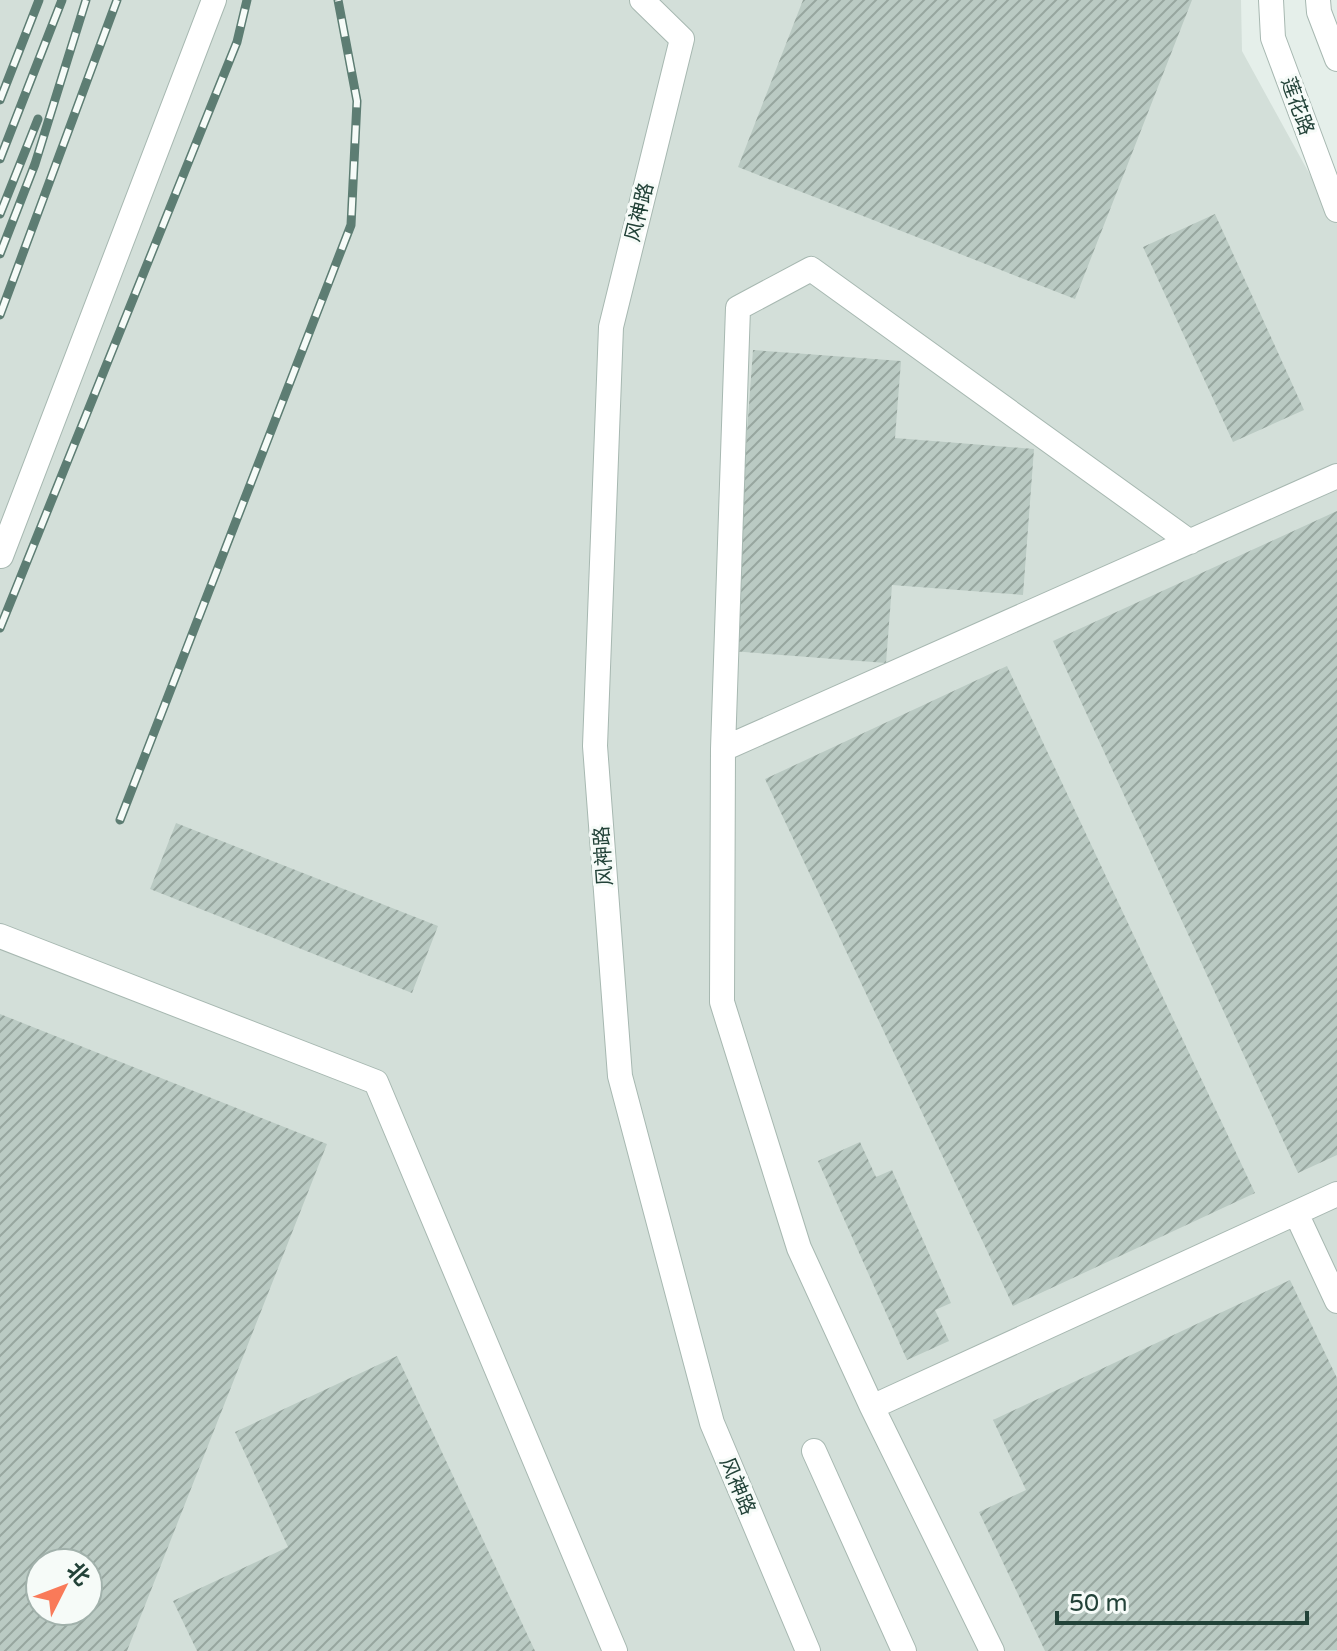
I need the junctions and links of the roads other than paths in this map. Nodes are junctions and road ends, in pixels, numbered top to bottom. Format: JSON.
{"nodes":[{"id":1,"x":214,"y":0,"type":"edge"},
{"id":2,"x":642,"y":0,"type":"edge"},
{"id":3,"x":1271,"y":0,"type":"edge"},
{"id":4,"x":1318,"y":0,"type":"edge"},
{"id":5,"x":1337,"y":59,"type":"edge"},
{"id":6,"x":1337,"y":210,"type":"edge"},
{"id":7,"x":1337,"y":476,"type":"edge"},
{"id":8,"x":1190,"y":542,"type":"junction"},
{"id":9,"x":1,"y":556,"type":"edge"},
{"id":10,"x":723,"y":749,"type":"junction"},
{"id":11,"x":0,"y":936,"type":"edge"},
{"id":12,"x":1337,"y":1194,"type":"edge"},
{"id":13,"x":1296,"y":1213,"type":"junction"},
{"id":14,"x":1337,"y":1301,"type":"edge"},
{"id":15,"x":872,"y":1407,"type":"junction"},
{"id":16,"x":814,"y":1451,"type":"dead end"},
{"id":17,"x":615,"y":1651,"type":"edge"},
{"id":18,"x":808,"y":1651,"type":"edge"},
{"id":19,"x":904,"y":1651,"type":"edge"},
{"id":20,"x":992,"y":1651,"type":"edge"}],
"edges":[{"from":1,"to":9,"type":"street"},
{"from":2,"to":18,"type":"street","name":"风神路"},
{"from":3,"to":6,"type":"street","name":"莲花路"},
{"from":4,"to":5,"type":"street"},
{"from":7,"to":8,"type":"street"},
{"from":8,"to":10,"type":"street"},
{"from":8,"to":10,"type":"street"},
{"from":10,"to":15,"type":"street"},
{"from":11,"to":17,"type":"street"},
{"from":12,"to":13,"type":"street"},
{"from":13,"to":14,"type":"street"},
{"from":13,"to":15,"type":"street"},
{"from":15,"to":20,"type":"street"},
{"from":16,"to":19,"type":"street"}]}
